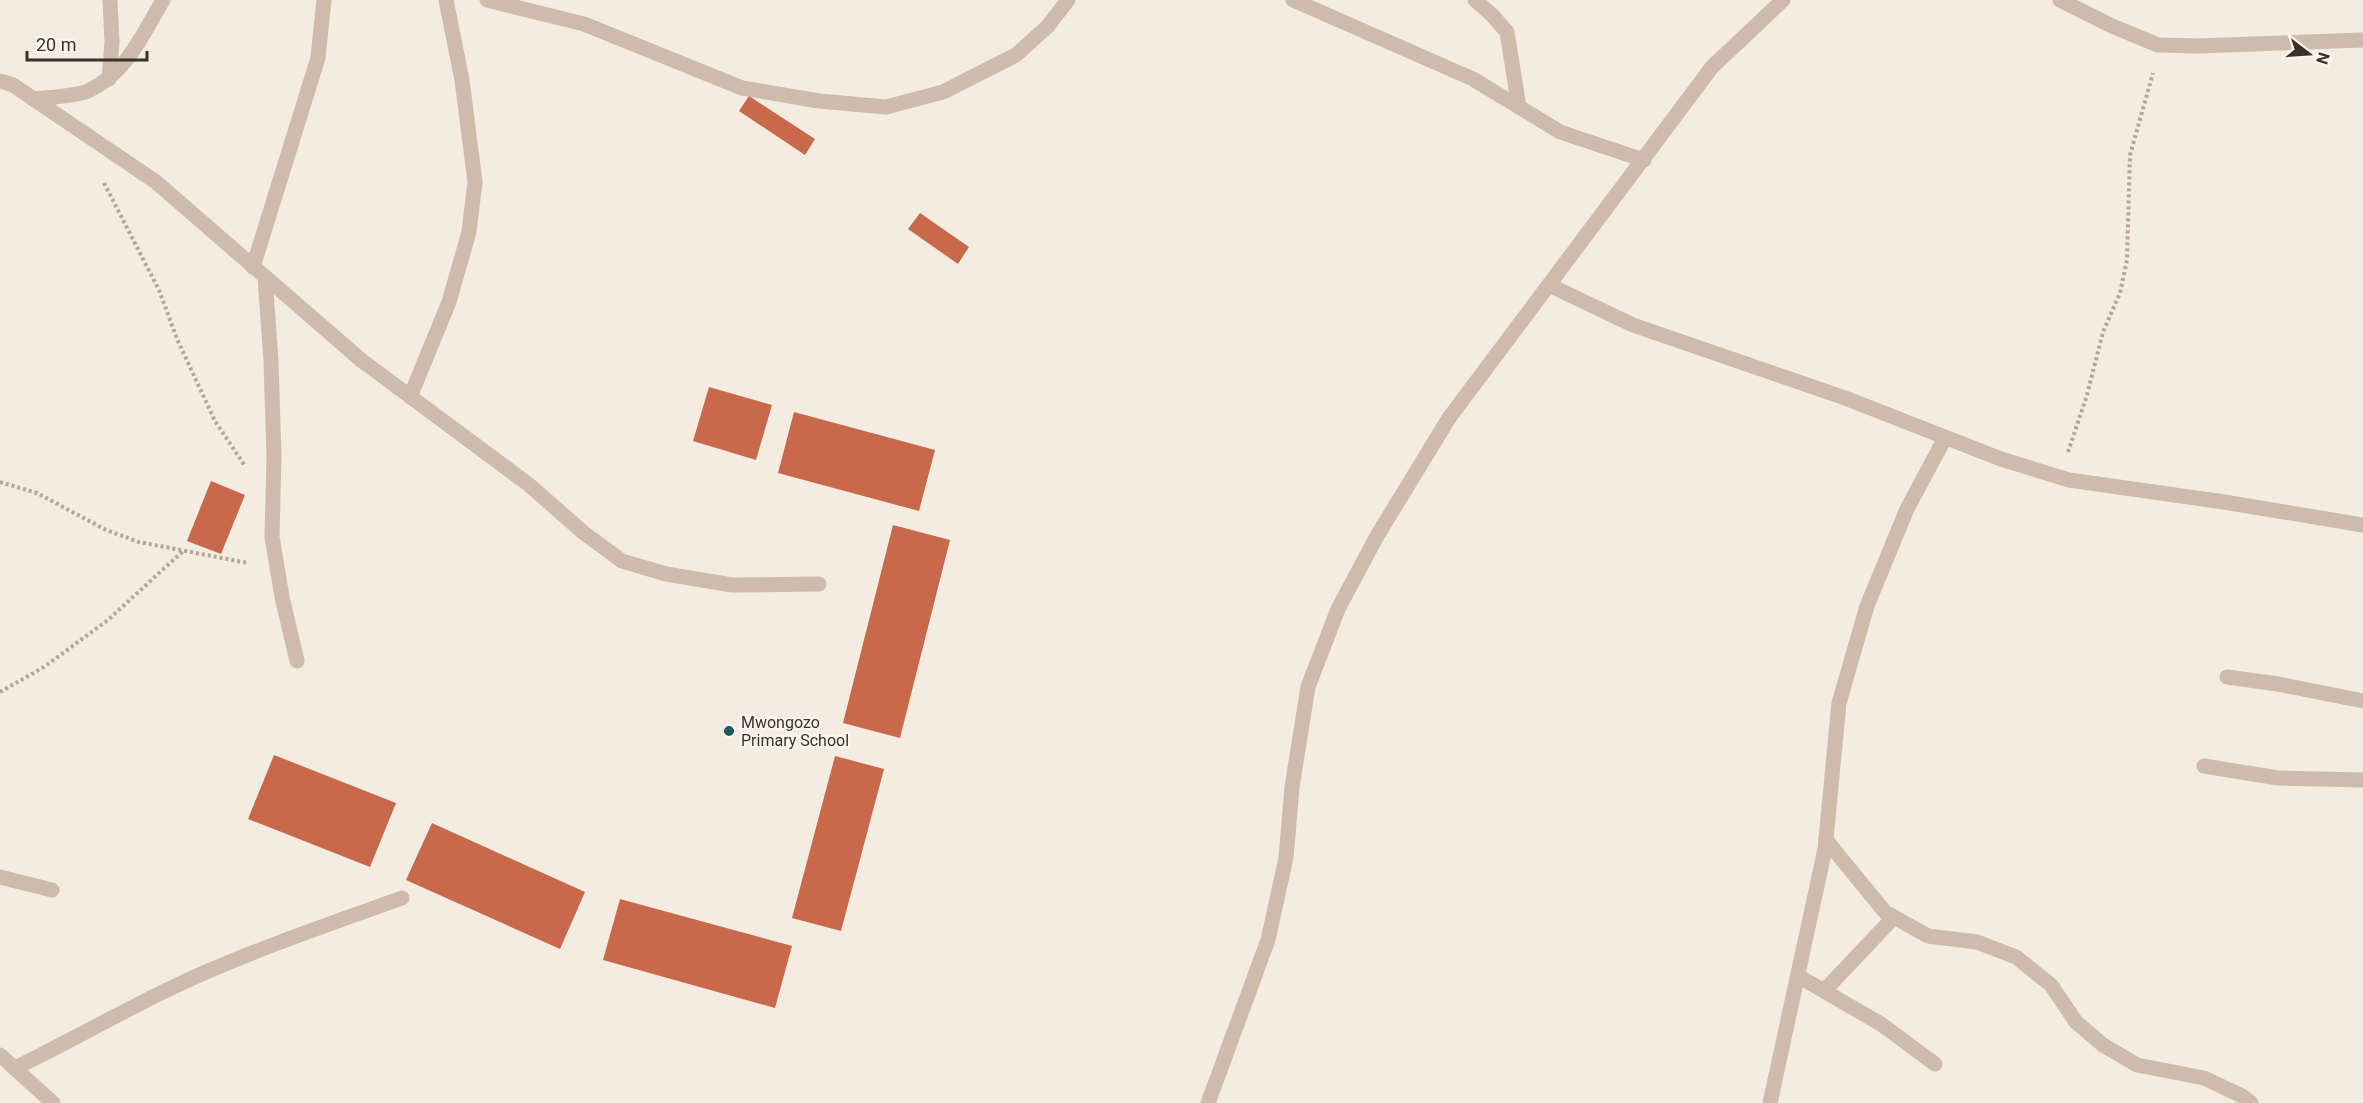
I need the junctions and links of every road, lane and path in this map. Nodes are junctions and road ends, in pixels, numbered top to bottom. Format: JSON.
{"nodes":[{"id":1,"x":110,"y":0,"type":"edge"},
{"id":2,"x":164,"y":0,"type":"edge"},
{"id":3,"x":324,"y":0,"type":"edge"},
{"id":4,"x":446,"y":0,"type":"edge"},
{"id":5,"x":487,"y":0,"type":"edge"},
{"id":6,"x":1068,"y":0,"type":"edge"},
{"id":7,"x":1293,"y":0,"type":"edge"},
{"id":8,"x":1475,"y":0,"type":"edge"},
{"id":9,"x":1783,"y":0,"type":"edge"},
{"id":10,"x":2060,"y":0,"type":"edge"},
{"id":11,"x":2363,"y":39,"type":"edge"},
{"id":12,"x":2158,"y":45,"type":"junction"},
{"id":13,"x":0,"y":70,"type":"edge"},
{"id":14,"x":109,"y":79,"type":"junction"},
{"id":15,"x":6,"y":83,"type":"edge"},
{"id":16,"x":33,"y":99,"type":"junction"},
{"id":17,"x":1519,"y":107,"type":"junction"},
{"id":18,"x":1644,"y":160,"type":"junction"},
{"id":19,"x":100,"y":177,"type":"dead end"},
{"id":20,"x":259,"y":272,"type":"junction"},
{"id":21,"x":1549,"y":285,"type":"junction"},
{"id":22,"x":410,"y":397,"type":"junction"},
{"id":23,"x":1945,"y":438,"type":"junction"},
{"id":24,"x":2053,"y":475,"type":"junction"},
{"id":25,"x":0,"y":482,"type":"edge"},
{"id":26,"x":273,"y":498,"type":"junction"},
{"id":27,"x":2363,"y":525,"type":"edge"},
{"id":28,"x":183,"y":551,"type":"junction"},
{"id":29,"x":277,"y":568,"type":"junction"},
{"id":30,"x":819,"y":584,"type":"dead end"},
{"id":31,"x":297,"y":661,"type":"dead end"},
{"id":32,"x":2227,"y":677,"type":"dead end"},
{"id":33,"x":0,"y":692,"type":"edge"},
{"id":34,"x":2363,"y":701,"type":"edge"},
{"id":35,"x":2204,"y":766,"type":"dead end"},
{"id":36,"x":2363,"y":780,"type":"edge"},
{"id":37,"x":1826,"y":840,"type":"junction"},
{"id":38,"x":0,"y":877,"type":"edge"},
{"id":39,"x":52,"y":890,"type":"dead end"},
{"id":40,"x":402,"y":898,"type":"dead end"},
{"id":41,"x":1894,"y":917,"type":"junction"},
{"id":42,"x":1798,"y":976,"type":"junction"},
{"id":43,"x":1824,"y":991,"type":"junction"},
{"id":44,"x":0,"y":1055,"type":"edge"},
{"id":45,"x":1935,"y":1064,"type":"dead end"},
{"id":46,"x":15,"y":1068,"type":"junction"},
{"id":47,"x":53,"y":1103,"type":"edge"},
{"id":48,"x":1208,"y":1103,"type":"edge"},
{"id":49,"x":1770,"y":1103,"type":"edge"},
{"id":50,"x":2251,"y":1103,"type":"edge"}],
"edges":[{"from":1,"to":14,"type":"street"},
{"from":2,"to":14,"type":"street"},
{"from":3,"to":20,"type":"street"},
{"from":4,"to":22,"type":"street"},
{"from":5,"to":6,"type":"street"},
{"from":7,"to":17,"type":"street"},
{"from":8,"to":17,"type":"street"},
{"from":9,"to":18,"type":"street"},
{"from":10,"to":12,"type":"street"},
{"from":11,"to":12,"type":"street"},
{"from":12,"to":24,"type":"path"},
{"from":13,"to":15,"type":"street"},
{"from":14,"to":16,"type":"street"},
{"from":15,"to":16,"type":"street"},
{"from":16,"to":20,"type":"street"},
{"from":17,"to":18,"type":"street"},
{"from":18,"to":21,"type":"street"},
{"from":19,"to":26,"type":"path"},
{"from":20,"to":22,"type":"street"},
{"from":20,"to":26,"type":"street"},
{"from":21,"to":23,"type":"street"},
{"from":21,"to":48,"type":"street"},
{"from":22,"to":30,"type":"street"},
{"from":23,"to":24,"type":"street"},
{"from":23,"to":37,"type":"street"},
{"from":24,"to":27,"type":"street"},
{"from":25,"to":28,"type":"path"},
{"from":26,"to":29,"type":"street"},
{"from":28,"to":29,"type":"path"},
{"from":28,"to":33,"type":"path"},
{"from":29,"to":31,"type":"street"},
{"from":32,"to":34,"type":"street"},
{"from":35,"to":36,"type":"street"},
{"from":37,"to":41,"type":"street"},
{"from":37,"to":42,"type":"street"},
{"from":38,"to":39,"type":"street"},
{"from":40,"to":46,"type":"street"},
{"from":41,"to":43,"type":"street"},
{"from":41,"to":50,"type":"street"},
{"from":42,"to":43,"type":"street"},
{"from":42,"to":49,"type":"street"},
{"from":43,"to":45,"type":"street"},
{"from":44,"to":46,"type":"street"},
{"from":46,"to":47,"type":"street"}]}
